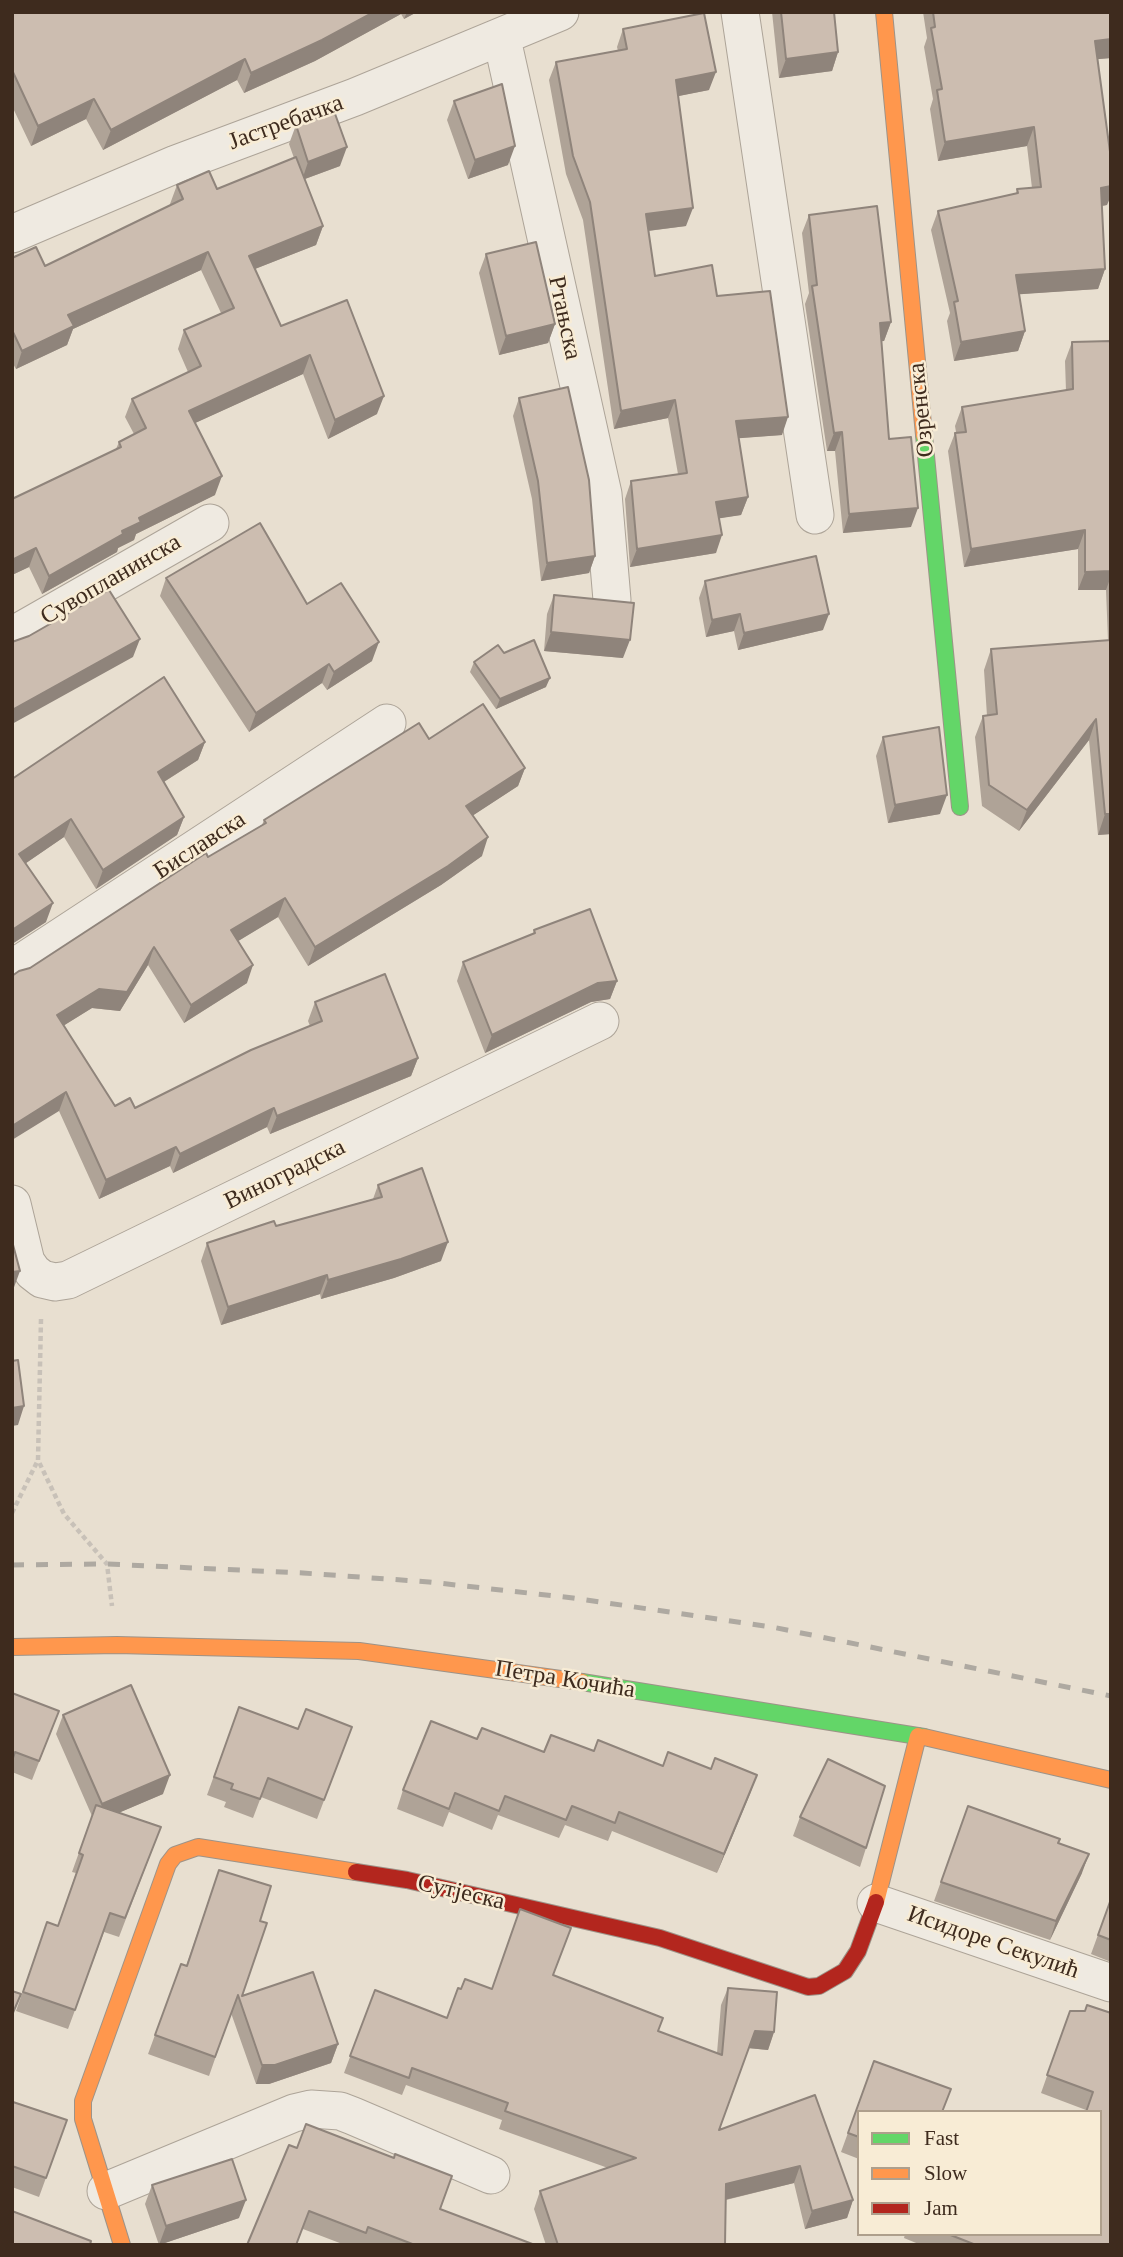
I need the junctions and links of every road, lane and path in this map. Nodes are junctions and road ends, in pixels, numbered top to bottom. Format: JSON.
{"nodes":[{"id":1,"x":560,"y":12,"type":"edge"},
{"id":2,"x":740,"y":12,"type":"edge"},
{"id":3,"x":884,"y":12,"type":"edge"},
{"id":4,"x":502,"y":38,"type":"junction"},
{"id":5,"x":12,"y":234,"type":"edge"},
{"id":6,"x":815,"y":515,"type":"dead end"},
{"id":7,"x":209,"y":523,"type":"dead end"},
{"id":8,"x":612,"y":600,"type":"edge"},
{"id":9,"x":12,"y":636,"type":"edge"},
{"id":10,"x":387,"y":723,"type":"dead end"},
{"id":11,"x":960,"y":807,"type":"dead end"},
{"id":12,"x":12,"y":969,"type":"edge"},
{"id":13,"x":600,"y":1021,"type":"dead end"},
{"id":14,"x":12,"y":1204,"type":"edge"},
{"id":15,"x":42,"y":1279,"type":"junction"},
{"id":16,"x":38,"y":1460,"type":"junction"},
{"id":17,"x":12,"y":1513,"type":"edge"},
{"id":18,"x":117,"y":1645,"type":"junction"},
{"id":19,"x":12,"y":1647,"type":"edge"},
{"id":20,"x":918,"y":1735,"type":"junction"},
{"id":21,"x":1111,"y":1780,"type":"edge"},
{"id":22,"x":876,"y":1903,"type":"junction"},
{"id":23,"x":1111,"y":1983,"type":"edge"},
{"id":24,"x":491,"y":2175,"type":"dead end"},
{"id":25,"x":106,"y":2191,"type":"junction"},
{"id":26,"x":122,"y":2245,"type":"edge"}],
"edges":[{"from":1,"to":4,"type":"street","name":"Јастребачка"},
{"from":2,"to":6,"type":"street"},
{"from":3,"to":11,"type":"street","name":"Озренска"},
{"from":4,"to":5,"type":"street","name":"Јастребачка"},
{"from":4,"to":8,"type":"street","name":"Ртањска"},
{"from":7,"to":9,"type":"street","name":"Сувопланинска"},
{"from":10,"to":12,"type":"street","name":"Биславска"},
{"from":13,"to":15,"type":"street","name":"Виноградска"},
{"from":14,"to":15,"type":"street"},
{"from":15,"to":16,"type":"path"},
{"from":16,"to":17,"type":"path"},
{"from":16,"to":18,"type":"path"},
{"from":18,"to":19,"type":"street","name":"Петра Кочића"},
{"from":18,"to":20,"type":"street","name":"Петра Кочића"},
{"from":20,"to":21,"type":"street","name":"Петра Кочића"},
{"from":20,"to":22,"type":"street","name":"Сутјеска"},
{"from":22,"to":23,"type":"street","name":"Исидоре Секулић"},
{"from":22,"to":25,"type":"street","name":"Сутјеска"},
{"from":24,"to":25,"type":"street"},
{"from":25,"to":26,"type":"street","name":"Сутјеска"}]}
